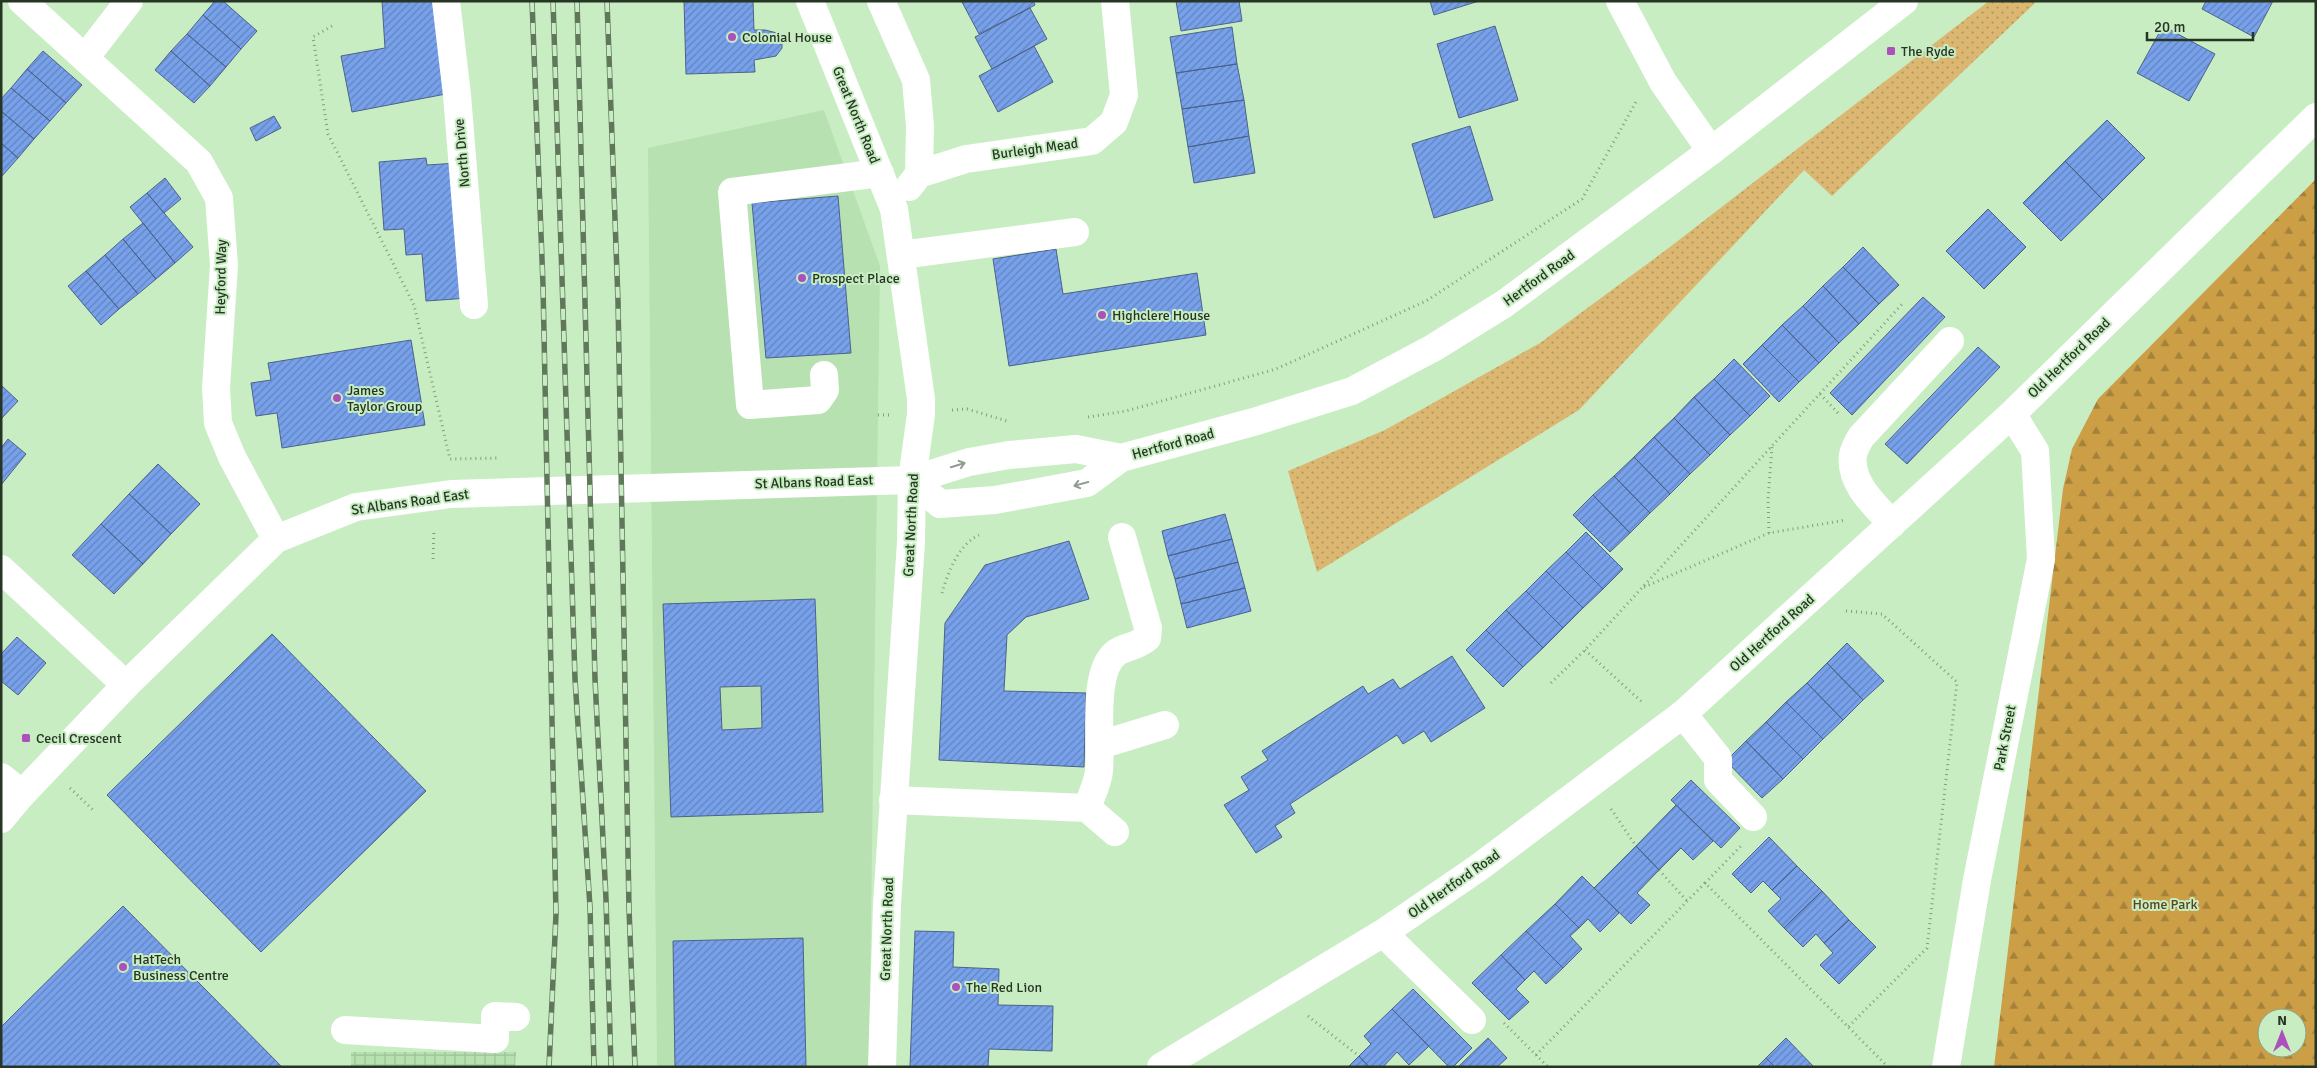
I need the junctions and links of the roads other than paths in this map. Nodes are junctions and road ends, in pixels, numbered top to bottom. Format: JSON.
{"nodes":[{"id":1,"x":5,"y":1,"type":"edge"},
{"id":2,"x":22,"y":1,"type":"edge"},
{"id":3,"x":129,"y":1,"type":"edge"},
{"id":4,"x":446,"y":1,"type":"edge"},
{"id":5,"x":810,"y":1,"type":"edge"},
{"id":6,"x":881,"y":1,"type":"edge"},
{"id":7,"x":1115,"y":1,"type":"edge"},
{"id":8,"x":1904,"y":1,"type":"edge"},
{"id":9,"x":1628,"y":4,"type":"edge"},
{"id":10,"x":1,"y":5,"type":"edge"},
{"id":11,"x":85,"y":58,"type":"junction"},
{"id":12,"x":2316,"y":117,"type":"edge"},
{"id":13,"x":1711,"y":151,"type":"junction"},
{"id":14,"x":880,"y":173,"type":"junction"},
{"id":15,"x":919,"y":174,"type":"junction"},
{"id":16,"x":894,"y":209,"type":"junction"},
{"id":17,"x":1075,"y":232,"type":"dead end"},
{"id":18,"x":901,"y":255,"type":"junction"},
{"id":19,"x":474,"y":305,"type":"dead end"},
{"id":20,"x":1950,"y":341,"type":"dead end"},
{"id":21,"x":824,"y":375,"type":"dead end"},
{"id":22,"x":2012,"y":414,"type":"junction"},
{"id":23,"x":1122,"y":458,"type":"junction"},
{"id":24,"x":912,"y":480,"type":"junction"},
{"id":25,"x":1892,"y":524,"type":"junction"},
{"id":26,"x":1122,"y":537,"type":"dead end"},
{"id":27,"x":276,"y":539,"type":"junction"},
{"id":28,"x":1,"y":569,"type":"edge"},
{"id":29,"x":126,"y":685,"type":"junction"},
{"id":30,"x":1675,"y":720,"type":"junction"},
{"id":31,"x":1166,"y":725,"type":"dead end"},
{"id":32,"x":1100,"y":745,"type":"junction"},
{"id":33,"x":1,"y":777,"type":"edge"},
{"id":34,"x":22,"y":794,"type":"junction"},
{"id":35,"x":892,"y":800,"type":"junction"},
{"id":36,"x":1087,"y":808,"type":"junction"},
{"id":37,"x":1753,"y":817,"type":"road end"},
{"id":38,"x":1,"y":819,"type":"edge"},
{"id":39,"x":1115,"y":832,"type":"dead end"},
{"id":40,"x":1383,"y":933,"type":"junction"},
{"id":41,"x":516,"y":1017,"type":"dead end"},
{"id":42,"x":1472,"y":1020,"type":"road end"},
{"id":43,"x":345,"y":1030,"type":"dead end"},
{"id":44,"x":882,"y":1067,"type":"edge"},
{"id":45,"x":1161,"y":1067,"type":"edge"},
{"id":46,"x":1946,"y":1067,"type":"edge"}],
"edges":[{"from":1,"to":10,"type":"street"},
{"from":2,"to":11,"type":"street","name":"Heyford Way"},
{"from":3,"to":11,"type":"street"},
{"from":4,"to":19,"type":"street","name":"North Drive"},
{"from":5,"to":14,"type":"street","name":"Great North Road"},
{"from":6,"to":15,"type":"street"},
{"from":7,"to":15,"type":"street","name":"Burleigh Mead"},
{"from":8,"to":13,"type":"street","name":"Hertford Road"},
{"from":9,"to":13,"type":"street"},
{"from":11,"to":27,"type":"street","name":"Heyford Way"},
{"from":12,"to":22,"type":"street","name":"Old Hertford Road"},
{"from":13,"to":23,"type":"street","name":"Hertford Road"},
{"from":14,"to":16,"type":"street","name":"Great North Road"},
{"from":14,"to":21,"type":"street"},
{"from":15,"to":16,"type":"street"},
{"from":16,"to":18,"type":"street","name":"Great North Road"},
{"from":17,"to":18,"type":"street"},
{"from":18,"to":24,"type":"street","name":"Great North Road"},
{"from":20,"to":25,"type":"street"},
{"from":22,"to":25,"type":"street","name":"Old Hertford Road"},
{"from":22,"to":46,"type":"street","name":"Park Street"},
{"from":24,"to":23,"type":"street","name":"Hertford Road","one_way":true},
{"from":23,"to":24,"type":"street","name":"Hertford Road","one_way":true},
{"from":24,"to":27,"type":"street","name":"St Albans Road East"},
{"from":24,"to":35,"type":"street","name":"Great North Road"},
{"from":25,"to":30,"type":"street","name":"Old Hertford Road"},
{"from":26,"to":32,"type":"street"},
{"from":27,"to":29,"type":"street","name":"St Albans Road East"},
{"from":28,"to":29,"type":"street"},
{"from":29,"to":34,"type":"street","name":"St Albans Road East"},
{"from":30,"to":37,"type":"street"},
{"from":30,"to":40,"type":"street","name":"Old Hertford Road"},
{"from":31,"to":32,"type":"street"},
{"from":32,"to":36,"type":"street"},
{"from":33,"to":34,"type":"street"},
{"from":34,"to":38,"type":"street","name":"St Albans Road East"},
{"from":35,"to":36,"type":"street"},
{"from":35,"to":44,"type":"street","name":"Great North Road"},
{"from":36,"to":39,"type":"street"},
{"from":40,"to":42,"type":"street"},
{"from":40,"to":45,"type":"street","name":"Old Hertford Road"},
{"from":41,"to":43,"type":"street"}]}
